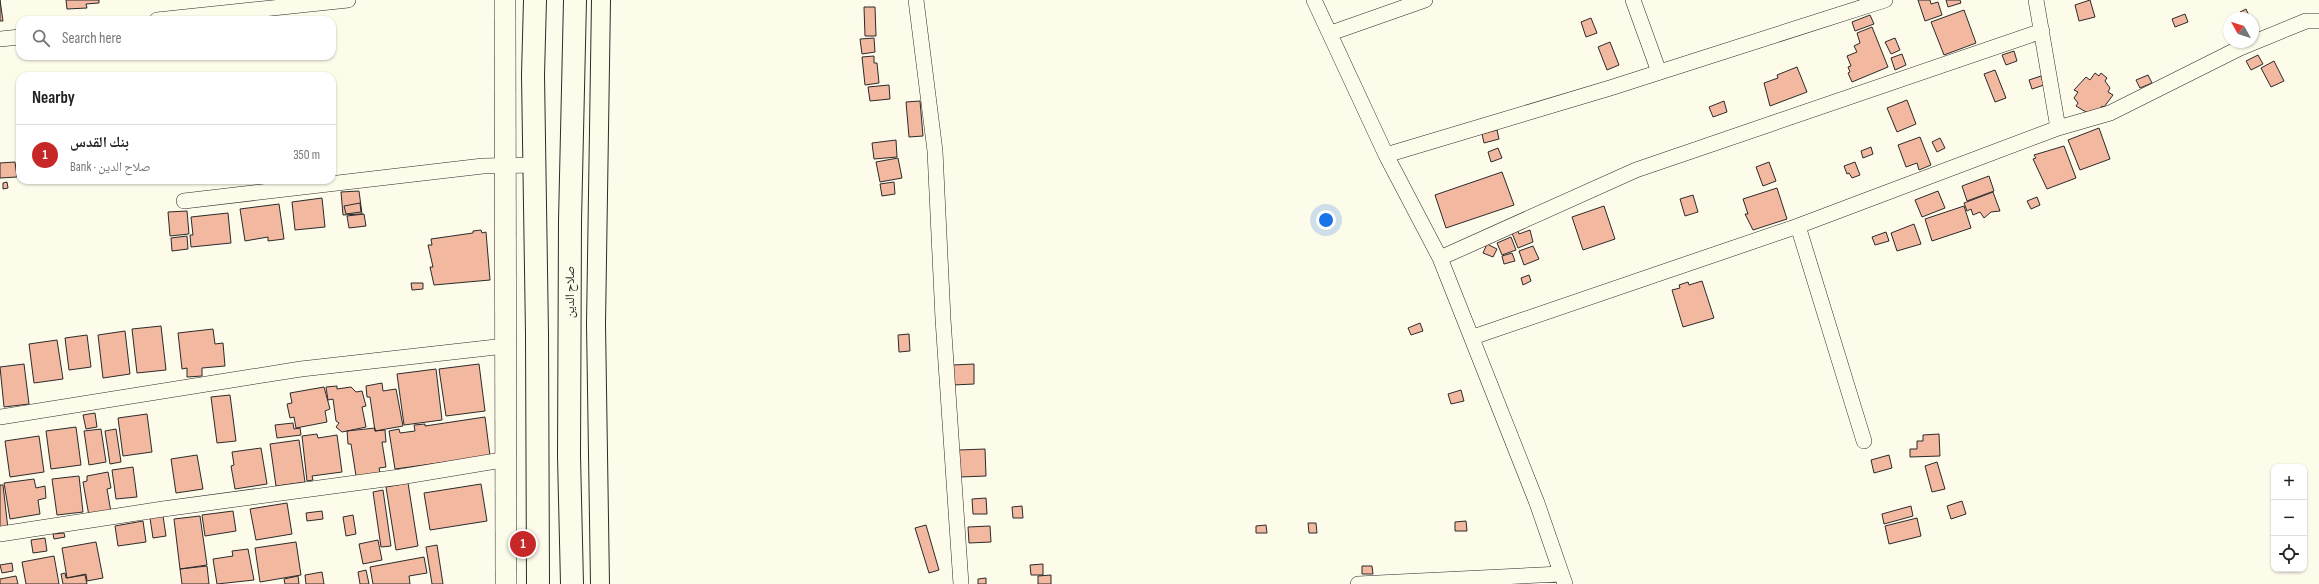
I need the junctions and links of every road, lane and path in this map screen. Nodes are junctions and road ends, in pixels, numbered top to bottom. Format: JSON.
{"nodes":[{"id":1,"x":348,"y":0,"type":"edge"},
{"id":2,"x":505,"y":0,"type":"edge"},
{"id":3,"x":535,"y":0,"type":"edge"},
{"id":4,"x":575,"y":0,"type":"edge"},
{"id":5,"x":601,"y":0,"type":"edge"},
{"id":6,"x":916,"y":0,"type":"edge"},
{"id":7,"x":1314,"y":0,"type":"edge"},
{"id":8,"x":1425,"y":0,"type":"edge"},
{"id":9,"x":1633,"y":0,"type":"edge"},
{"id":10,"x":1885,"y":0,"type":"edge"},
{"id":11,"x":2036,"y":0,"type":"edge"},
{"id":12,"x":195,"y":16,"type":"edge"},
{"id":13,"x":2319,"y":21,"type":"edge"},
{"id":14,"x":2042,"y":31,"type":"junction"},
{"id":15,"x":1331,"y":33,"type":"junction"},
{"id":16,"x":16,"y":38,"type":"edge"},
{"id":17,"x":0,"y":40,"type":"edge"},
{"id":18,"x":1659,"y":72,"type":"junction"},
{"id":19,"x":2058,"y":128,"type":"junction"},
{"id":20,"x":1386,"y":155,"type":"junction"},
{"id":21,"x":535,"y":165,"type":"junction"},
{"id":22,"x":506,"y":166,"type":"junction"},
{"id":23,"x":336,"y":183,"type":"edge"},
{"id":24,"x":325,"y":184,"type":"edge"},
{"id":25,"x":184,"y":201,"type":"dead end"},
{"id":26,"x":1798,"y":226,"type":"junction"},
{"id":27,"x":1440,"y":258,"type":"junction"},
{"id":28,"x":1472,"y":337,"type":"junction"},
{"id":29,"x":505,"y":346,"type":"junction"},
{"id":30,"x":0,"y":418,"type":"edge"},
{"id":31,"x":1864,"y":441,"type":"dead end"},
{"id":32,"x":508,"y":459,"type":"junction"},
{"id":33,"x":0,"y":534,"type":"edge"},
{"id":34,"x":1563,"y":579,"type":"edge"},
{"id":35,"x":506,"y":584,"type":"edge"},
{"id":36,"x":538,"y":584,"type":"edge"},
{"id":37,"x":572,"y":584,"type":"edge"},
{"id":38,"x":600,"y":584,"type":"edge"},
{"id":39,"x":961,"y":584,"type":"edge"},
{"id":40,"x":1358,"y":584,"type":"edge"}],
"edges":[{"from":1,"to":12,"type":"street"},
{"from":2,"to":22,"type":"main road"},
{"from":3,"to":21,"type":"highway"},
{"from":4,"to":37,"type":"highway","name":"صلاح الدين"},
{"from":5,"to":38,"type":"street"},
{"from":6,"to":39,"type":"street"},
{"from":7,"to":15,"type":"street"},
{"from":8,"to":15,"type":"street"},
{"from":9,"to":18,"type":"street"},
{"from":10,"to":18,"type":"street"},
{"from":11,"to":14,"type":"street"},
{"from":13,"to":19,"type":"street"},
{"from":14,"to":19,"type":"street"},
{"from":14,"to":27,"type":"street"},
{"from":15,"to":20,"type":"street"},
{"from":16,"to":17,"type":"street"},
{"from":18,"to":20,"type":"street"},
{"from":19,"to":26,"type":"street"},
{"from":20,"to":27,"type":"street"},
{"from":21,"to":22,"type":"street"},
{"from":21,"to":36,"type":"highway"},
{"from":22,"to":23,"type":"street"},
{"from":22,"to":29,"type":"main road"},
{"from":24,"to":25,"type":"street"},
{"from":26,"to":28,"type":"street"},
{"from":26,"to":31,"type":"street"},
{"from":27,"to":28,"type":"street"},
{"from":28,"to":34,"type":"street"},
{"from":29,"to":30,"type":"street"},
{"from":29,"to":32,"type":"main road"},
{"from":32,"to":33,"type":"street"},
{"from":32,"to":35,"type":"main road"},
{"from":34,"to":40,"type":"street"}]}
